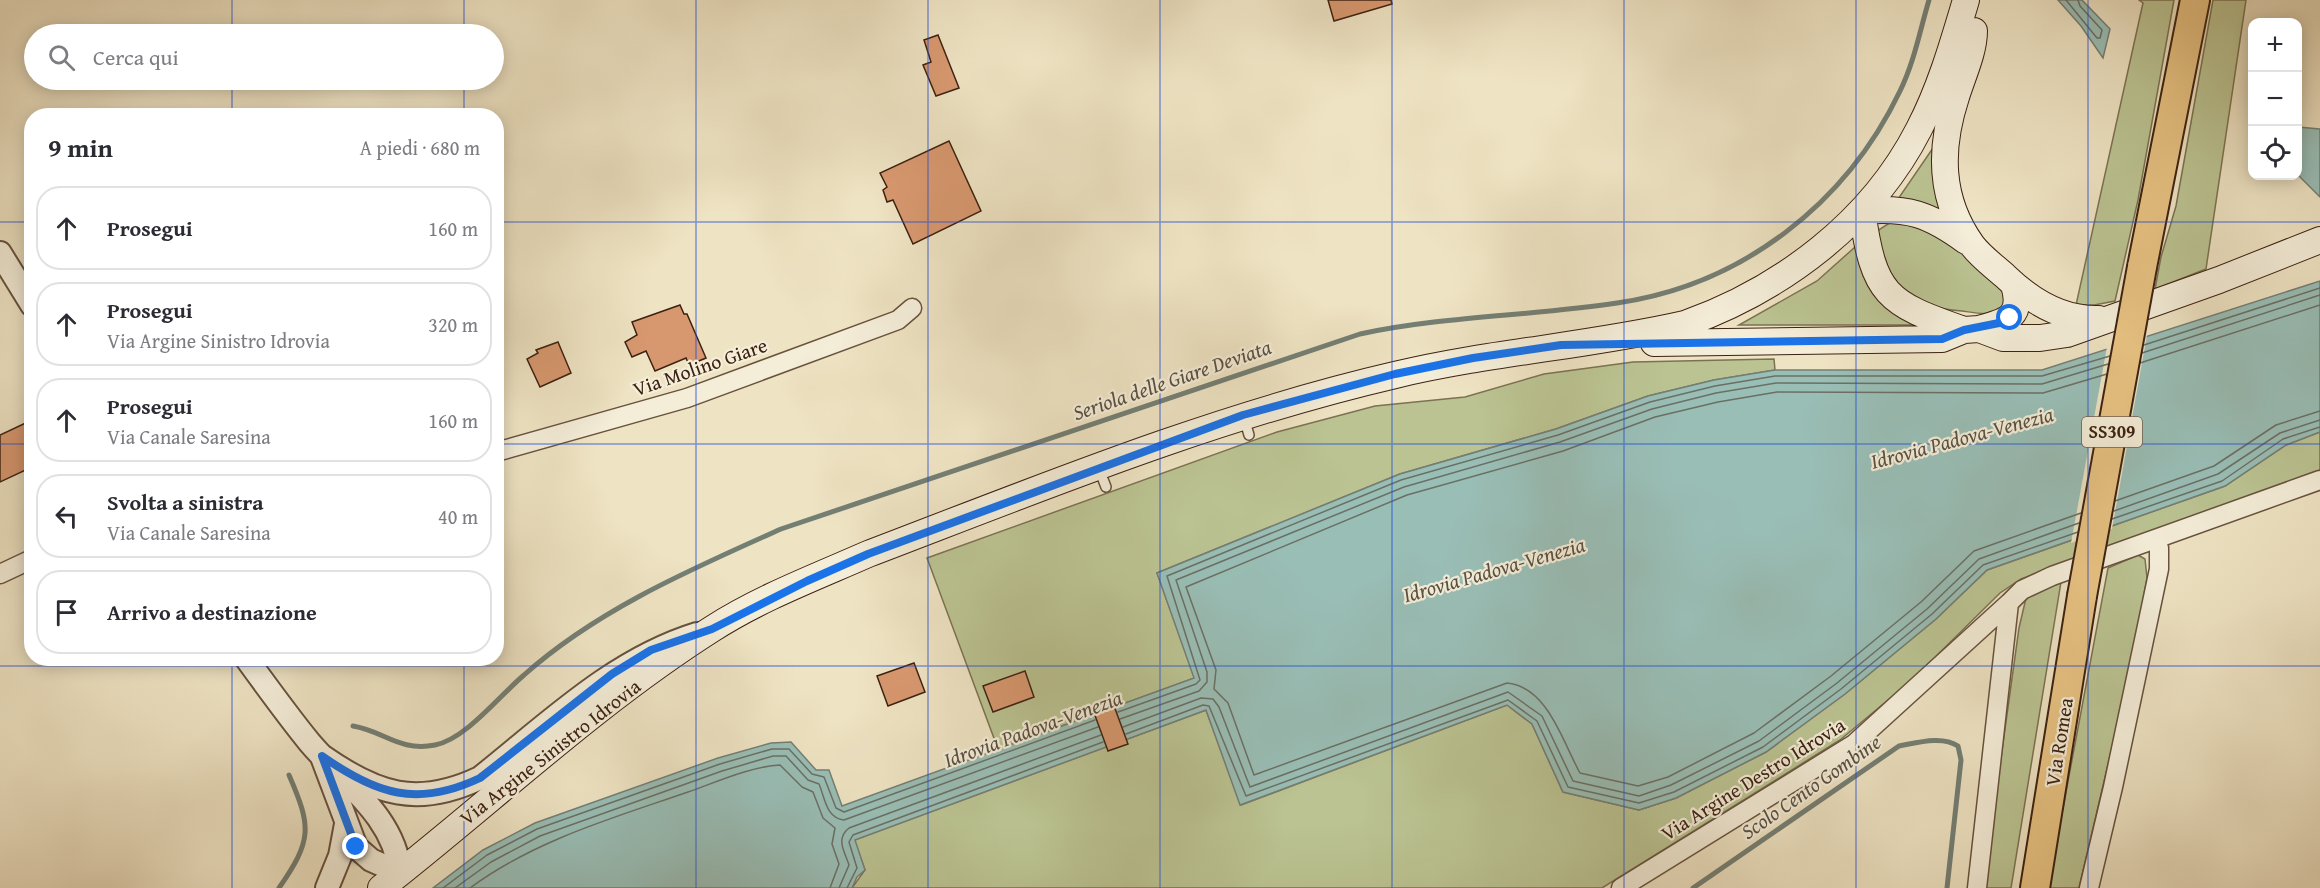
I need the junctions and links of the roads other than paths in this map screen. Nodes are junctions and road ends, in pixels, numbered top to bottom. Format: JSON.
{"nodes":[{"id":1,"x":1966,"y":0,"type":"edge"},
{"id":2,"x":1973,"y":0,"type":"edge"},
{"id":3,"x":2196,"y":0,"type":"edge"},
{"id":4,"x":1862,"y":211,"type":"junction"},
{"id":5,"x":2320,"y":240,"type":"edge"},
{"id":6,"x":1973,"y":246,"type":"junction"},
{"id":7,"x":0,"y":253,"type":"edge"},
{"id":8,"x":2014,"y":285,"type":"junction"},
{"id":9,"x":24,"y":292,"type":"edge"},
{"id":10,"x":912,"y":308,"type":"dead end"},
{"id":11,"x":2109,"y":318,"type":"junction"},
{"id":12,"x":1972,"y":330,"type":"junction"},
{"id":13,"x":1561,"y":345,"type":"junction"},
{"id":14,"x":504,"y":451,"type":"edge"},
{"id":15,"x":2320,"y":480,"type":"edge"},
{"id":16,"x":2155,"y":540,"type":"junction"},
{"id":17,"x":24,"y":564,"type":"edge"},
{"id":18,"x":0,"y":574,"type":"edge"},
{"id":19,"x":2009,"y":603,"type":"junction"},
{"id":20,"x":712,"y":629,"type":"junction"},
{"id":21,"x":252,"y":666,"type":"edge"},
{"id":22,"x":315,"y":749,"type":"junction"},
{"id":23,"x":346,"y":823,"type":"junction"},
{"id":24,"x":391,"y":880,"type":"edge"},
{"id":25,"x":327,"y":888,"type":"edge"},
{"id":26,"x":1621,"y":888,"type":"edge"},
{"id":27,"x":1977,"y":888,"type":"edge"},
{"id":28,"x":2036,"y":888,"type":"edge"},
{"id":29,"x":2089,"y":888,"type":"edge"}],
"edges":[{"from":1,"to":4,"type":"main road"},
{"from":2,"to":6,"type":"main road"},
{"from":3,"to":28,"type":"main road","name":"Via Romea","number":"SS309","bridge":true},
{"from":4,"to":6,"type":"main road"},
{"from":4,"to":12,"type":"main road"},
{"from":4,"to":13,"type":"main road","name":"Via Argine Sinistro Idrovia"},
{"from":5,"to":11,"type":"main road"},
{"from":6,"to":8,"type":"main road"},
{"from":7,"to":9,"type":"street"},
{"from":8,"to":11,"type":"main road"},
{"from":8,"to":12,"type":"main road"},
{"from":10,"to":14,"type":"street","name":"Via Molino Giare"},
{"from":11,"to":12,"type":"main road"},
{"from":12,"to":13,"type":"main road"},
{"from":13,"to":20,"type":"main road","name":"Via Argine Sinistro Idrovia"},
{"from":15,"to":16,"type":"street","name":"Via Argine Destro Idrovia"},
{"from":16,"to":19,"type":"street","name":"Via Argine Destro Idrovia"},
{"from":16,"to":29,"type":"street"},
{"from":17,"to":18,"type":"street"},
{"from":19,"to":26,"type":"street","name":"Via Argine Destro Idrovia"},
{"from":19,"to":27,"type":"street"},
{"from":20,"to":22,"type":"street"},
{"from":20,"to":24,"type":"main road","name":"Via Argine Sinistro Idrovia"},
{"from":21,"to":22,"type":"street"},
{"from":22,"to":23,"type":"street"},
{"from":22,"to":24,"type":"street"},
{"from":23,"to":24,"type":"street"},
{"from":23,"to":25,"type":"street"}]}
